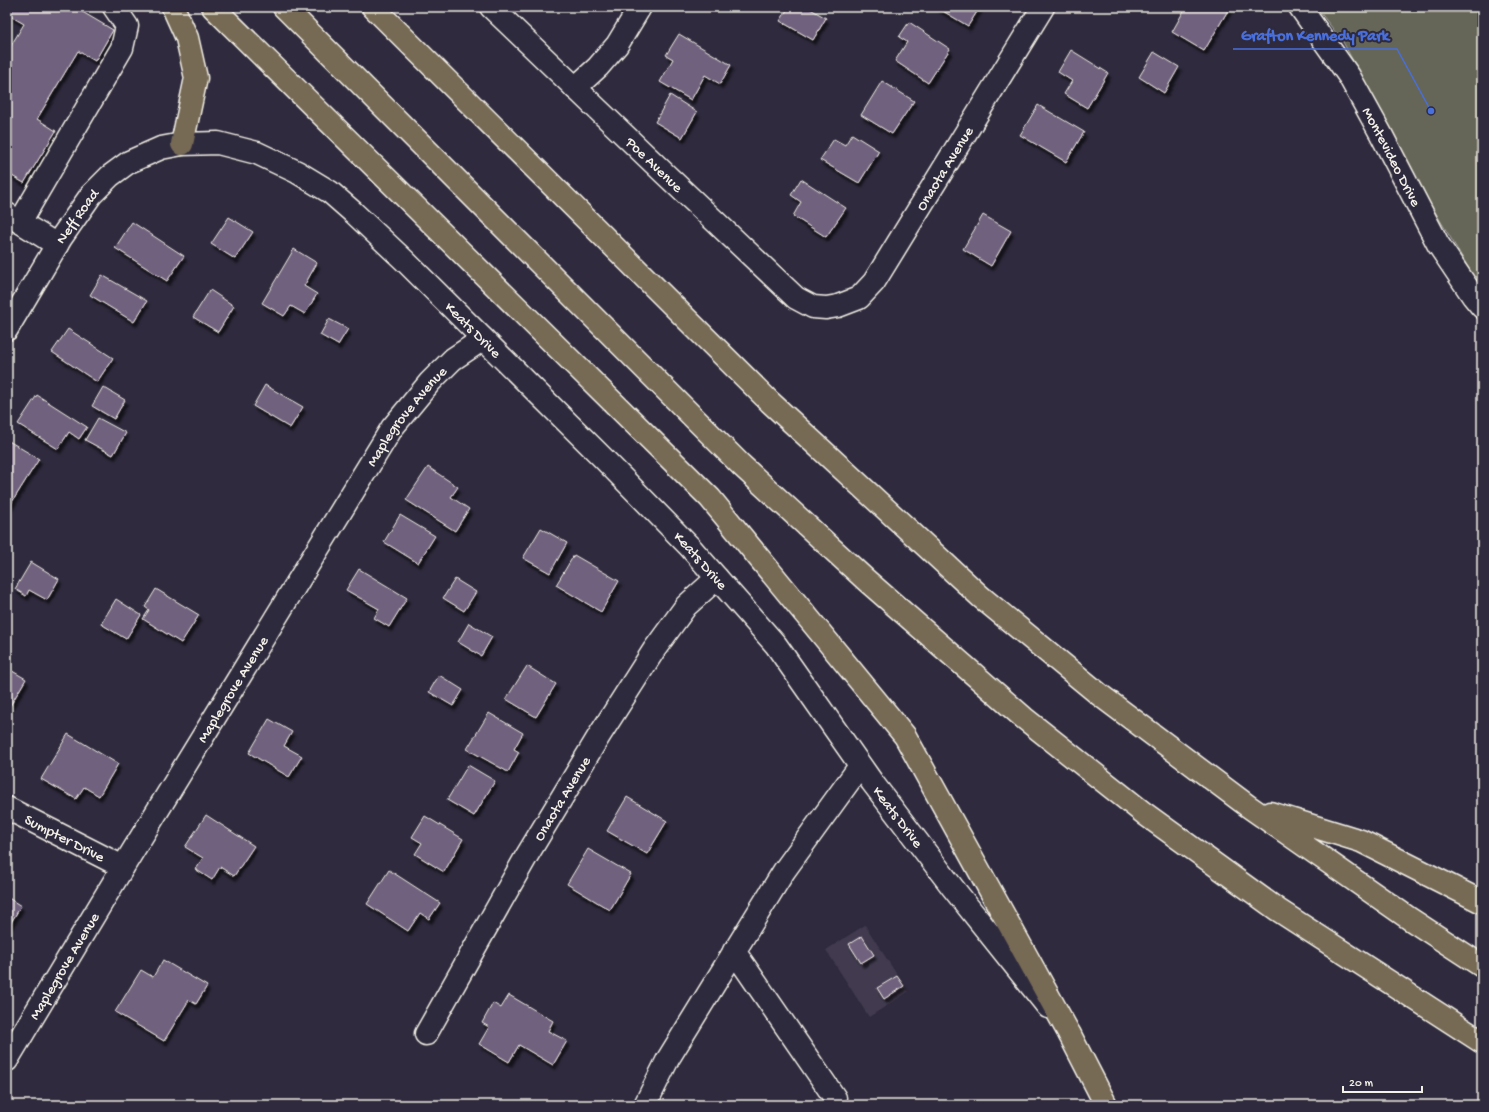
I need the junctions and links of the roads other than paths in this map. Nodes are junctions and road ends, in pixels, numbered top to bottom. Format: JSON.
{"nodes":[{"id":1,"x":114,"y":7,"type":"edge"},
{"id":2,"x":173,"y":7,"type":"edge"},
{"id":3,"x":213,"y":7,"type":"edge"},
{"id":4,"x":284,"y":7,"type":"edge"},
{"id":5,"x":373,"y":7,"type":"edge"},
{"id":6,"x":491,"y":7,"type":"edge"},
{"id":7,"x":640,"y":7,"type":"edge"},
{"id":8,"x":1043,"y":7,"type":"edge"},
{"id":9,"x":1300,"y":7,"type":"edge"},
{"id":10,"x":575,"y":88,"type":"junction"},
{"id":11,"x":182,"y":144,"type":"junction"},
{"id":12,"x":13,"y":218,"type":"edge"},
{"id":13,"x":57,"y":245,"type":"junction"},
{"id":14,"x":1482,"y":307,"type":"edge"},
{"id":15,"x":826,"y":308,"type":"joint"},
{"id":16,"x":7,"y":329,"type":"edge"},
{"id":17,"x":483,"y":339,"type":"junction"},
{"id":18,"x":717,"y":578,"type":"junction"},
{"id":19,"x":866,"y":774,"type":"junction"},
{"id":20,"x":1248,"y":806,"type":"junction"},
{"id":21,"x":7,"y":808,"type":"edge"},
{"id":22,"x":123,"y":867,"type":"junction"},
{"id":23,"x":1482,"y":902,"type":"edge"},
{"id":24,"x":734,"y":951,"type":"junction"},
{"id":25,"x":1482,"y":966,"type":"edge"},
{"id":26,"x":426,"y":1034,"type":"dead end"},
{"id":27,"x":1070,"y":1035,"type":"junction"},
{"id":28,"x":1482,"y":1042,"type":"edge"},
{"id":29,"x":7,"y":1060,"type":"edge"},
{"id":30,"x":835,"y":1098,"type":"dead end"},
{"id":31,"x":645,"y":1105,"type":"edge"},
{"id":32,"x":1106,"y":1105,"type":"edge"}],
"edges":[{"from":1,"to":12,"type":"street"},
{"from":2,"to":11,"type":"main road"},
{"from":3,"to":27,"type":"main road"},
{"from":4,"to":28,"type":"main road"},
{"from":5,"to":20,"type":"main road"},
{"from":6,"to":10,"type":"street","name":"Poe Avenue"},
{"from":7,"to":10,"type":"street"},
{"from":8,"to":15,"type":"street","name":"Onaota Avenue"},
{"from":9,"to":14,"type":"street","name":"Montevideo Drive"},
{"from":10,"to":15,"type":"street","name":"Poe Avenue"},
{"from":11,"to":13,"type":"street","name":"Neff Road"},
{"from":11,"to":17,"type":"street","name":"Keats Drive"},
{"from":12,"to":13,"type":"street"},
{"from":13,"to":16,"type":"street","name":"Neff Road"},
{"from":17,"to":18,"type":"street","name":"Keats Drive"},
{"from":17,"to":22,"type":"street","name":"Maplegrove Avenue"},
{"from":18,"to":19,"type":"street","name":"Keats Drive"},
{"from":18,"to":26,"type":"street","name":"Onaota Avenue"},
{"from":19,"to":24,"type":"street"},
{"from":19,"to":27,"type":"street","name":"Keats Drive"},
{"from":20,"to":23,"type":"main road"},
{"from":20,"to":25,"type":"main road"},
{"from":21,"to":22,"type":"street","name":"Sumpter Drive"},
{"from":22,"to":29,"type":"street","name":"Maplegrove Avenue"},
{"from":24,"to":30,"type":"street"},
{"from":24,"to":31,"type":"street"},
{"from":27,"to":32,"type":"main road","name":"Keats Drive"}]}
